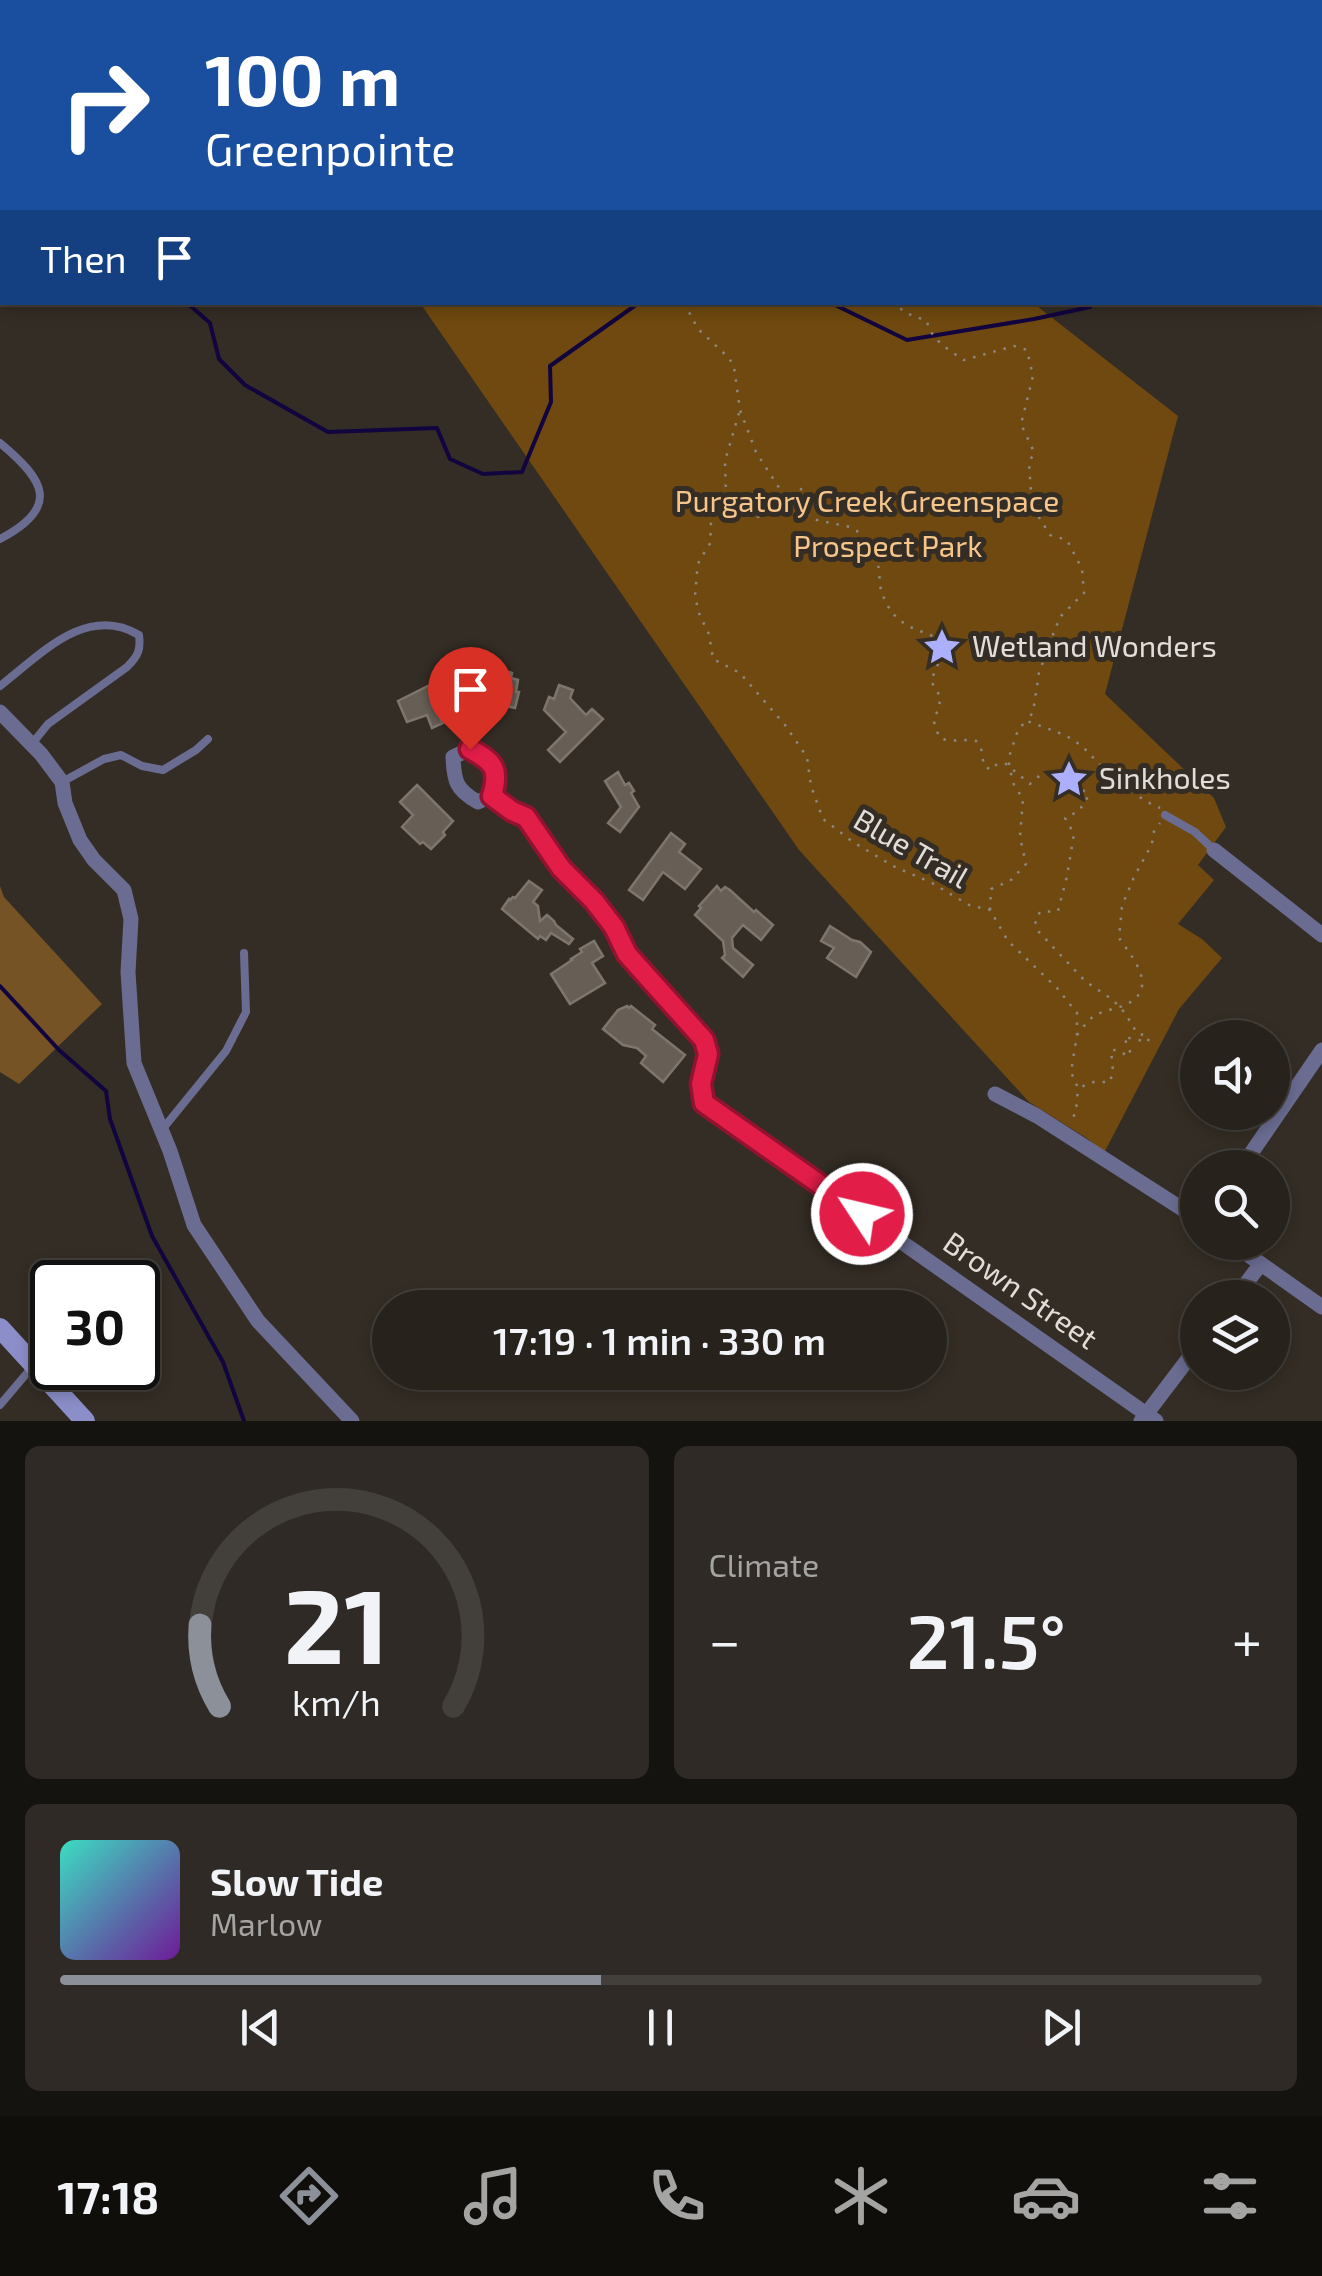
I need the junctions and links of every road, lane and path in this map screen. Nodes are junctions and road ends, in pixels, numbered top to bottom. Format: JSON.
{"nodes":[{"id":1,"x":690,"y":305,"type":"edge"},
{"id":2,"x":896,"y":305,"type":"edge"},
{"id":3,"x":740,"y":410,"type":"junction"},
{"id":4,"x":0,"y":443,"type":"edge"},
{"id":5,"x":806,"y":482,"type":"dead end"},
{"id":6,"x":791,"y":504,"type":"junction"},
{"id":7,"x":757,"y":517,"type":"dead end"},
{"id":8,"x":0,"y":539,"type":"edge"},
{"id":9,"x":0,"y":686,"type":"edge"},
{"id":10,"x":0,"y":712,"type":"edge"},
{"id":11,"x":1026,"y":721,"type":"junction"},
{"id":12,"x":208,"y":739,"type":"dead end"},
{"id":13,"x":31,"y":744,"type":"junction"},
{"id":14,"x":1009,"y":766,"type":"junction"},
{"id":15,"x":62,"y":782,"type":"junction"},
{"id":16,"x":492,"y":796,"type":"dead end"},
{"id":17,"x":1165,"y":815,"type":"junction"},
{"id":18,"x":1214,"y":850,"type":"joint"},
{"id":19,"x":990,"y":910,"type":"junction"},
{"id":20,"x":1322,"y":935,"type":"edge"},
{"id":21,"x":244,"y":953,"type":"dead end"},
{"id":22,"x":1120,"y":1007,"type":"junction"},
{"id":23,"x":1077,"y":1035,"type":"junction"},
{"id":24,"x":1322,"y":1050,"type":"edge"},
{"id":25,"x":1307,"y":1072,"type":"junction"},
{"id":26,"x":1322,"y":1082,"type":"edge"},
{"id":27,"x":1078,"y":1088,"type":"junction"},
{"id":28,"x":995,"y":1094,"type":"dead end"},
{"id":29,"x":162,"y":1131,"type":"junction"},
{"id":30,"x":1064,"y":1133,"type":"junction"},
{"id":31,"x":1254,"y":1150,"type":"edge"},
{"id":32,"x":1180,"y":1207,"type":"edge"},
{"id":33,"x":1253,"y":1260,"type":"edge"},
{"id":34,"x":1260,"y":1265,"type":"junction"},
{"id":35,"x":1249,"y":1280,"type":"edge"},
{"id":36,"x":1322,"y":1306,"type":"edge"},
{"id":37,"x":0,"y":1328,"type":"edge"},
{"id":38,"x":30,"y":1363,"type":"edge"},
{"id":39,"x":30,"y":1370,"type":"edge"},
{"id":40,"x":1180,"y":1372,"type":"edge"},
{"id":41,"x":56,"y":1390,"type":"edge"},
{"id":42,"x":0,"y":1405,"type":"edge"},
{"id":43,"x":1148,"y":1418,"type":"edge"},
{"id":44,"x":85,"y":1421,"type":"edge"},
{"id":45,"x":352,"y":1421,"type":"edge"}],
"edges":[{"from":1,"to":3,"type":"path","name":"Blue Trail"},
{"from":2,"to":11,"type":"path"},
{"from":3,"to":6,"type":"path","name":"Blue Trail"},
{"from":3,"to":19,"type":"path","name":"Blue Trail"},
{"from":4,"to":8,"type":"lane"},
{"from":5,"to":6,"type":"path"},
{"from":6,"to":7,"type":"path"},
{"from":6,"to":14,"type":"path"},
{"from":9,"to":13,"type":"lane"},
{"from":10,"to":13,"type":"street"},
{"from":11,"to":14,"type":"path"},
{"from":11,"to":17,"type":"path"},
{"from":12,"to":15,"type":"lane"},
{"from":13,"to":15,"type":"street"},
{"from":14,"to":19,"type":"path"},
{"from":14,"to":22,"type":"path"},
{"from":15,"to":29,"type":"street"},
{"from":16,"to":43,"type":"street","name":"Brown Street"},
{"from":17,"to":18,"type":"lane"},
{"from":17,"to":22,"type":"path"},
{"from":18,"to":20,"type":"street"},
{"from":19,"to":23,"type":"path","name":"Blue Trail"},
{"from":21,"to":29,"type":"lane"},
{"from":22,"to":23,"type":"path"},
{"from":22,"to":27,"type":"path"},
{"from":23,"to":27,"type":"path","name":"Blue Trail"},
{"from":24,"to":25,"type":"street"},
{"from":25,"to":26,"type":"street"},
{"from":25,"to":31,"type":"street"},
{"from":27,"to":30,"type":"path","name":"Blue Trail"},
{"from":28,"to":30,"type":"street"},
{"from":29,"to":45,"type":"street"},
{"from":30,"to":32,"type":"street"},
{"from":33,"to":34,"type":"street"},
{"from":34,"to":35,"type":"street"},
{"from":34,"to":36,"type":"street"},
{"from":37,"to":38,"type":"main road"},
{"from":39,"to":42,"type":"lane"},
{"from":40,"to":43,"type":"street"},
{"from":41,"to":44,"type":"main road"}]}
